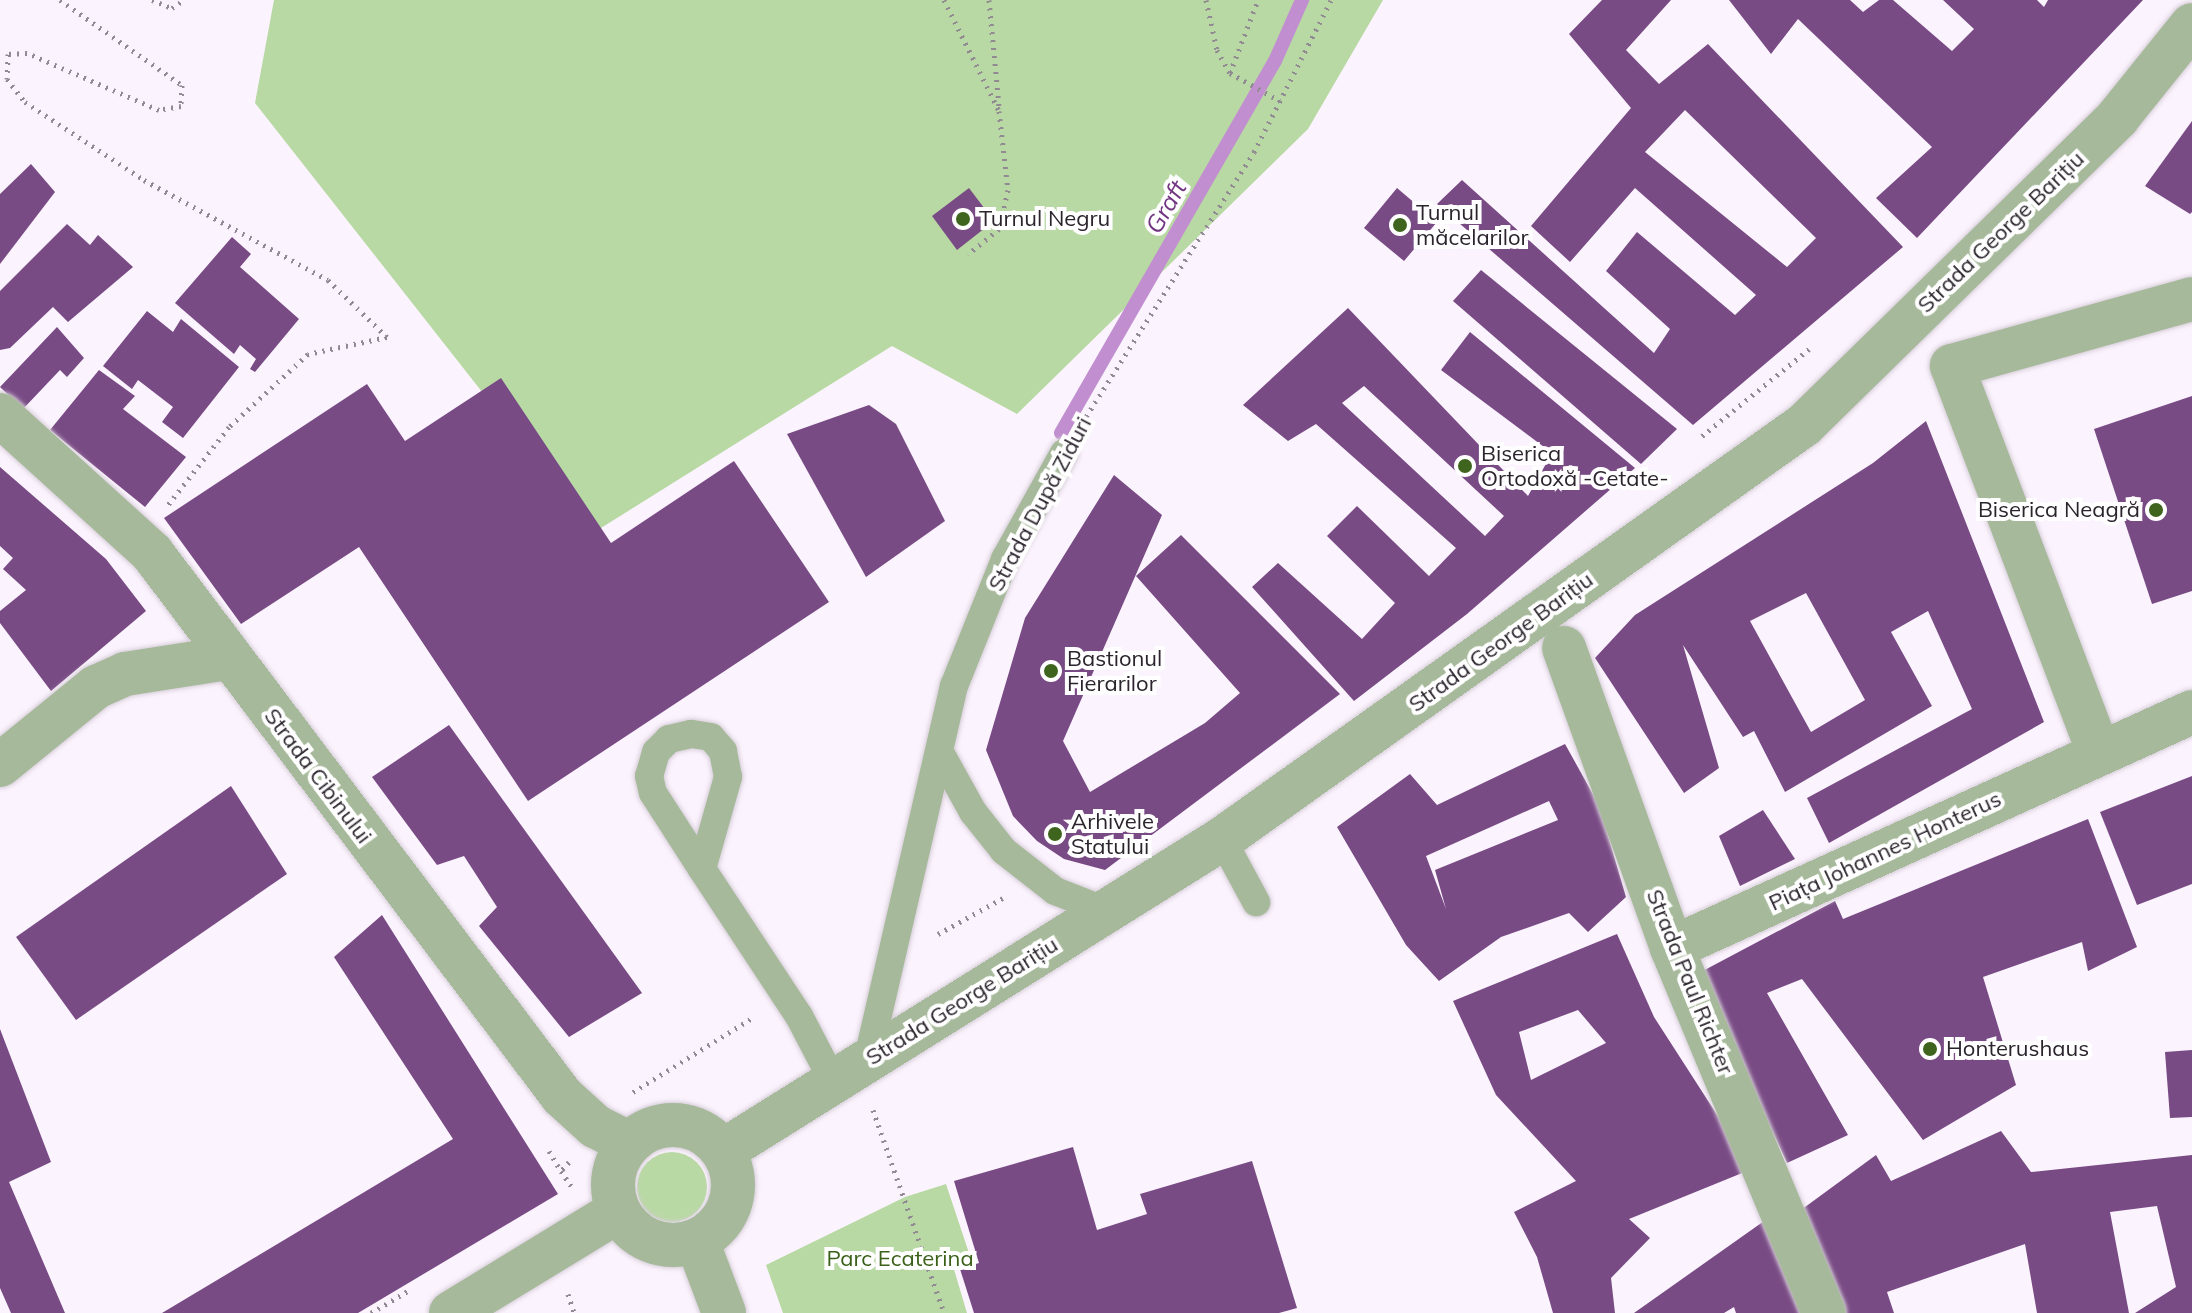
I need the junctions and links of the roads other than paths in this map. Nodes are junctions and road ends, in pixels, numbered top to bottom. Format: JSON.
{"nodes":[{"id":1,"x":2192,"y":25,"type":"edge"},
{"id":2,"x":2192,"y":299,"type":"edge"},
{"id":3,"x":0,"y":415,"type":"edge"},
{"id":4,"x":1064,"y":453,"type":"road end"},
{"id":5,"x":1564,"y":648,"type":"dead end"},
{"id":6,"x":228,"y":658,"type":"junction"},
{"id":7,"x":2192,"y":712,"type":"edge"},
{"id":8,"x":2099,"y":753,"type":"junction"},
{"id":9,"x":942,"y":756,"type":"junction"},
{"id":10,"x":0,"y":765,"type":"edge"},
{"id":11,"x":1222,"y":839,"type":"junction"},
{"id":12,"x":702,"y":869,"type":"dead end"},
{"id":13,"x":1256,"y":902,"type":"dead end"},
{"id":14,"x":1106,"y":911,"type":"junction"},
{"id":15,"x":1672,"y":948,"type":"junction"},
{"id":16,"x":850,"y":1070,"type":"junction"},
{"id":17,"x":612,"y":1134,"type":"junction"},
{"id":18,"x":723,"y":1151,"type":"junction"},
{"id":19,"x":618,"y":1211,"type":"junction"},
{"id":20,"x":697,"y":1241,"type":"junction"},
{"id":21,"x":437,"y":1297,"type":"edge"},
{"id":22,"x":724,"y":1313,"type":"edge"},
{"id":23,"x":1824,"y":1313,"type":"edge"}],
"edges":[{"from":1,"to":11,"type":"street","name":"Strada George Barițiu"},
{"from":2,"to":8,"type":"street"},
{"from":3,"to":6,"type":"street","name":"Strada Cibinului"},
{"from":4,"to":9,"type":"lane","name":"Strada După Ziduri"},
{"from":5,"to":15,"type":"street","name":"Strada Paul Richter"},
{"from":6,"to":10,"type":"street"},
{"from":6,"to":17,"type":"street","name":"Strada Cibinului"},
{"from":7,"to":8,"type":"street","name":"Piața Johannes Honterus"},
{"from":8,"to":15,"type":"street","name":"Piața Johannes Honterus"},
{"from":9,"to":14,"type":"lane"},
{"from":9,"to":16,"type":"lane","name":"Strada După Ziduri"},
{"from":11,"to":13,"type":"lane"},
{"from":11,"to":14,"type":"street","name":"Strada George Barițiu"},
{"from":12,"to":16,"type":"lane"},
{"from":14,"to":16,"type":"street","name":"Strada George Barițiu"},
{"from":15,"to":23,"type":"street","name":"Strada Paul Richter"},
{"from":16,"to":18,"type":"street","name":"Strada George Barițiu"},
{"from":17,"to":18,"type":"street"},
{"from":17,"to":19,"type":"street"},
{"from":18,"to":20,"type":"street"},
{"from":19,"to":20,"type":"street"},
{"from":19,"to":21,"type":"street"},
{"from":20,"to":22,"type":"street"}]}
